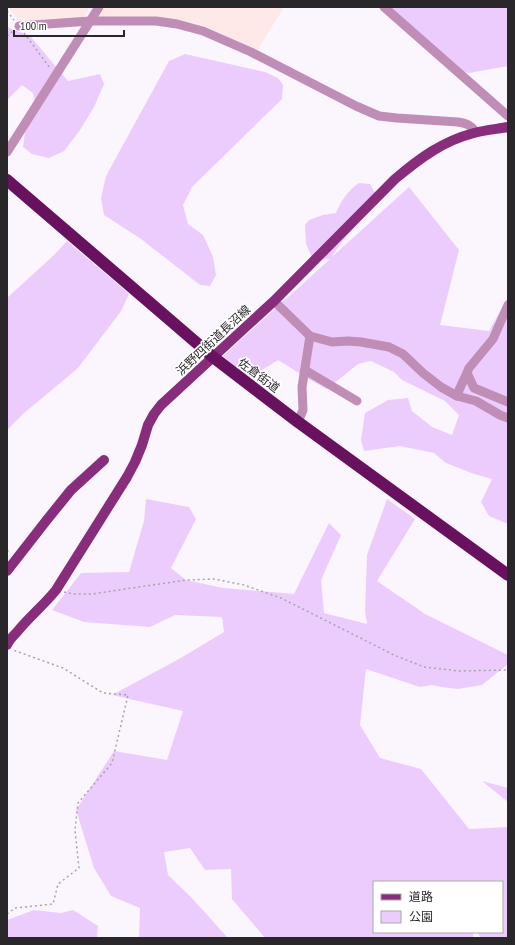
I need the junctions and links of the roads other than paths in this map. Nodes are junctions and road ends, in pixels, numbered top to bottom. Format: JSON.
{"nodes":[{"id":1,"x":99,"y":7,"type":"edge"},
{"id":2,"x":384,"y":7,"type":"edge"},
{"id":3,"x":90,"y":21,"type":"junction"},
{"id":4,"x":19,"y":26,"type":"road end"},
{"id":5,"x":508,"y":116,"type":"edge"},
{"id":6,"x":508,"y":127,"type":"edge"},
{"id":7,"x":476,"y":132,"type":"junction"},
{"id":8,"x":7,"y":152,"type":"edge"},
{"id":9,"x":7,"y":180,"type":"edge"},
{"id":10,"x":274,"y":300,"type":"junction"},
{"id":11,"x":508,"y":305,"type":"edge"},
{"id":12,"x":310,"y":336,"type":"junction"},
{"id":13,"x":212,"y":357,"type":"junction"},
{"id":14,"x":305,"y":370,"type":"junction"},
{"id":15,"x":467,"y":373,"type":"junction"},
{"id":16,"x":457,"y":396,"type":"junction"},
{"id":17,"x":357,"y":401,"type":"dead end"},
{"id":18,"x":508,"y":402,"type":"edge"},
{"id":19,"x":508,"y":418,"type":"edge"},
{"id":20,"x":298,"y":422,"type":"junction"},
{"id":21,"x":104,"y":460,"type":"dead end"},
{"id":22,"x":7,"y":571,"type":"edge"},
{"id":23,"x":508,"y":575,"type":"edge"},
{"id":24,"x":8,"y":642,"type":"edge"}],
"edges":[{"from":1,"to":3,"type":"street"},
{"from":2,"to":5,"type":"street"},
{"from":3,"to":4,"type":"street"},
{"from":3,"to":7,"type":"street"},
{"from":3,"to":8,"type":"street"},
{"from":6,"to":7,"type":"main road","name":"浜野四街道長沼線"},
{"from":7,"to":10,"type":"main road","name":"浜野四街道長沼線"},
{"from":9,"to":13,"type":"highway","name":"佐倉街道"},
{"from":10,"to":12,"type":"street"},
{"from":10,"to":13,"type":"main road","name":"浜野四街道長沼線"},
{"from":11,"to":15,"type":"street"},
{"from":12,"to":14,"type":"street"},
{"from":12,"to":16,"type":"street"},
{"from":13,"to":20,"type":"highway","name":"佐倉街道"},
{"from":13,"to":24,"type":"main road","name":"浜野四街道長沼線"},
{"from":14,"to":17,"type":"street"},
{"from":14,"to":20,"type":"street"},
{"from":15,"to":16,"type":"street"},
{"from":15,"to":18,"type":"street"},
{"from":16,"to":19,"type":"street"},
{"from":20,"to":23,"type":"highway","name":"佐倉街道"},
{"from":21,"to":22,"type":"main road"}]}
